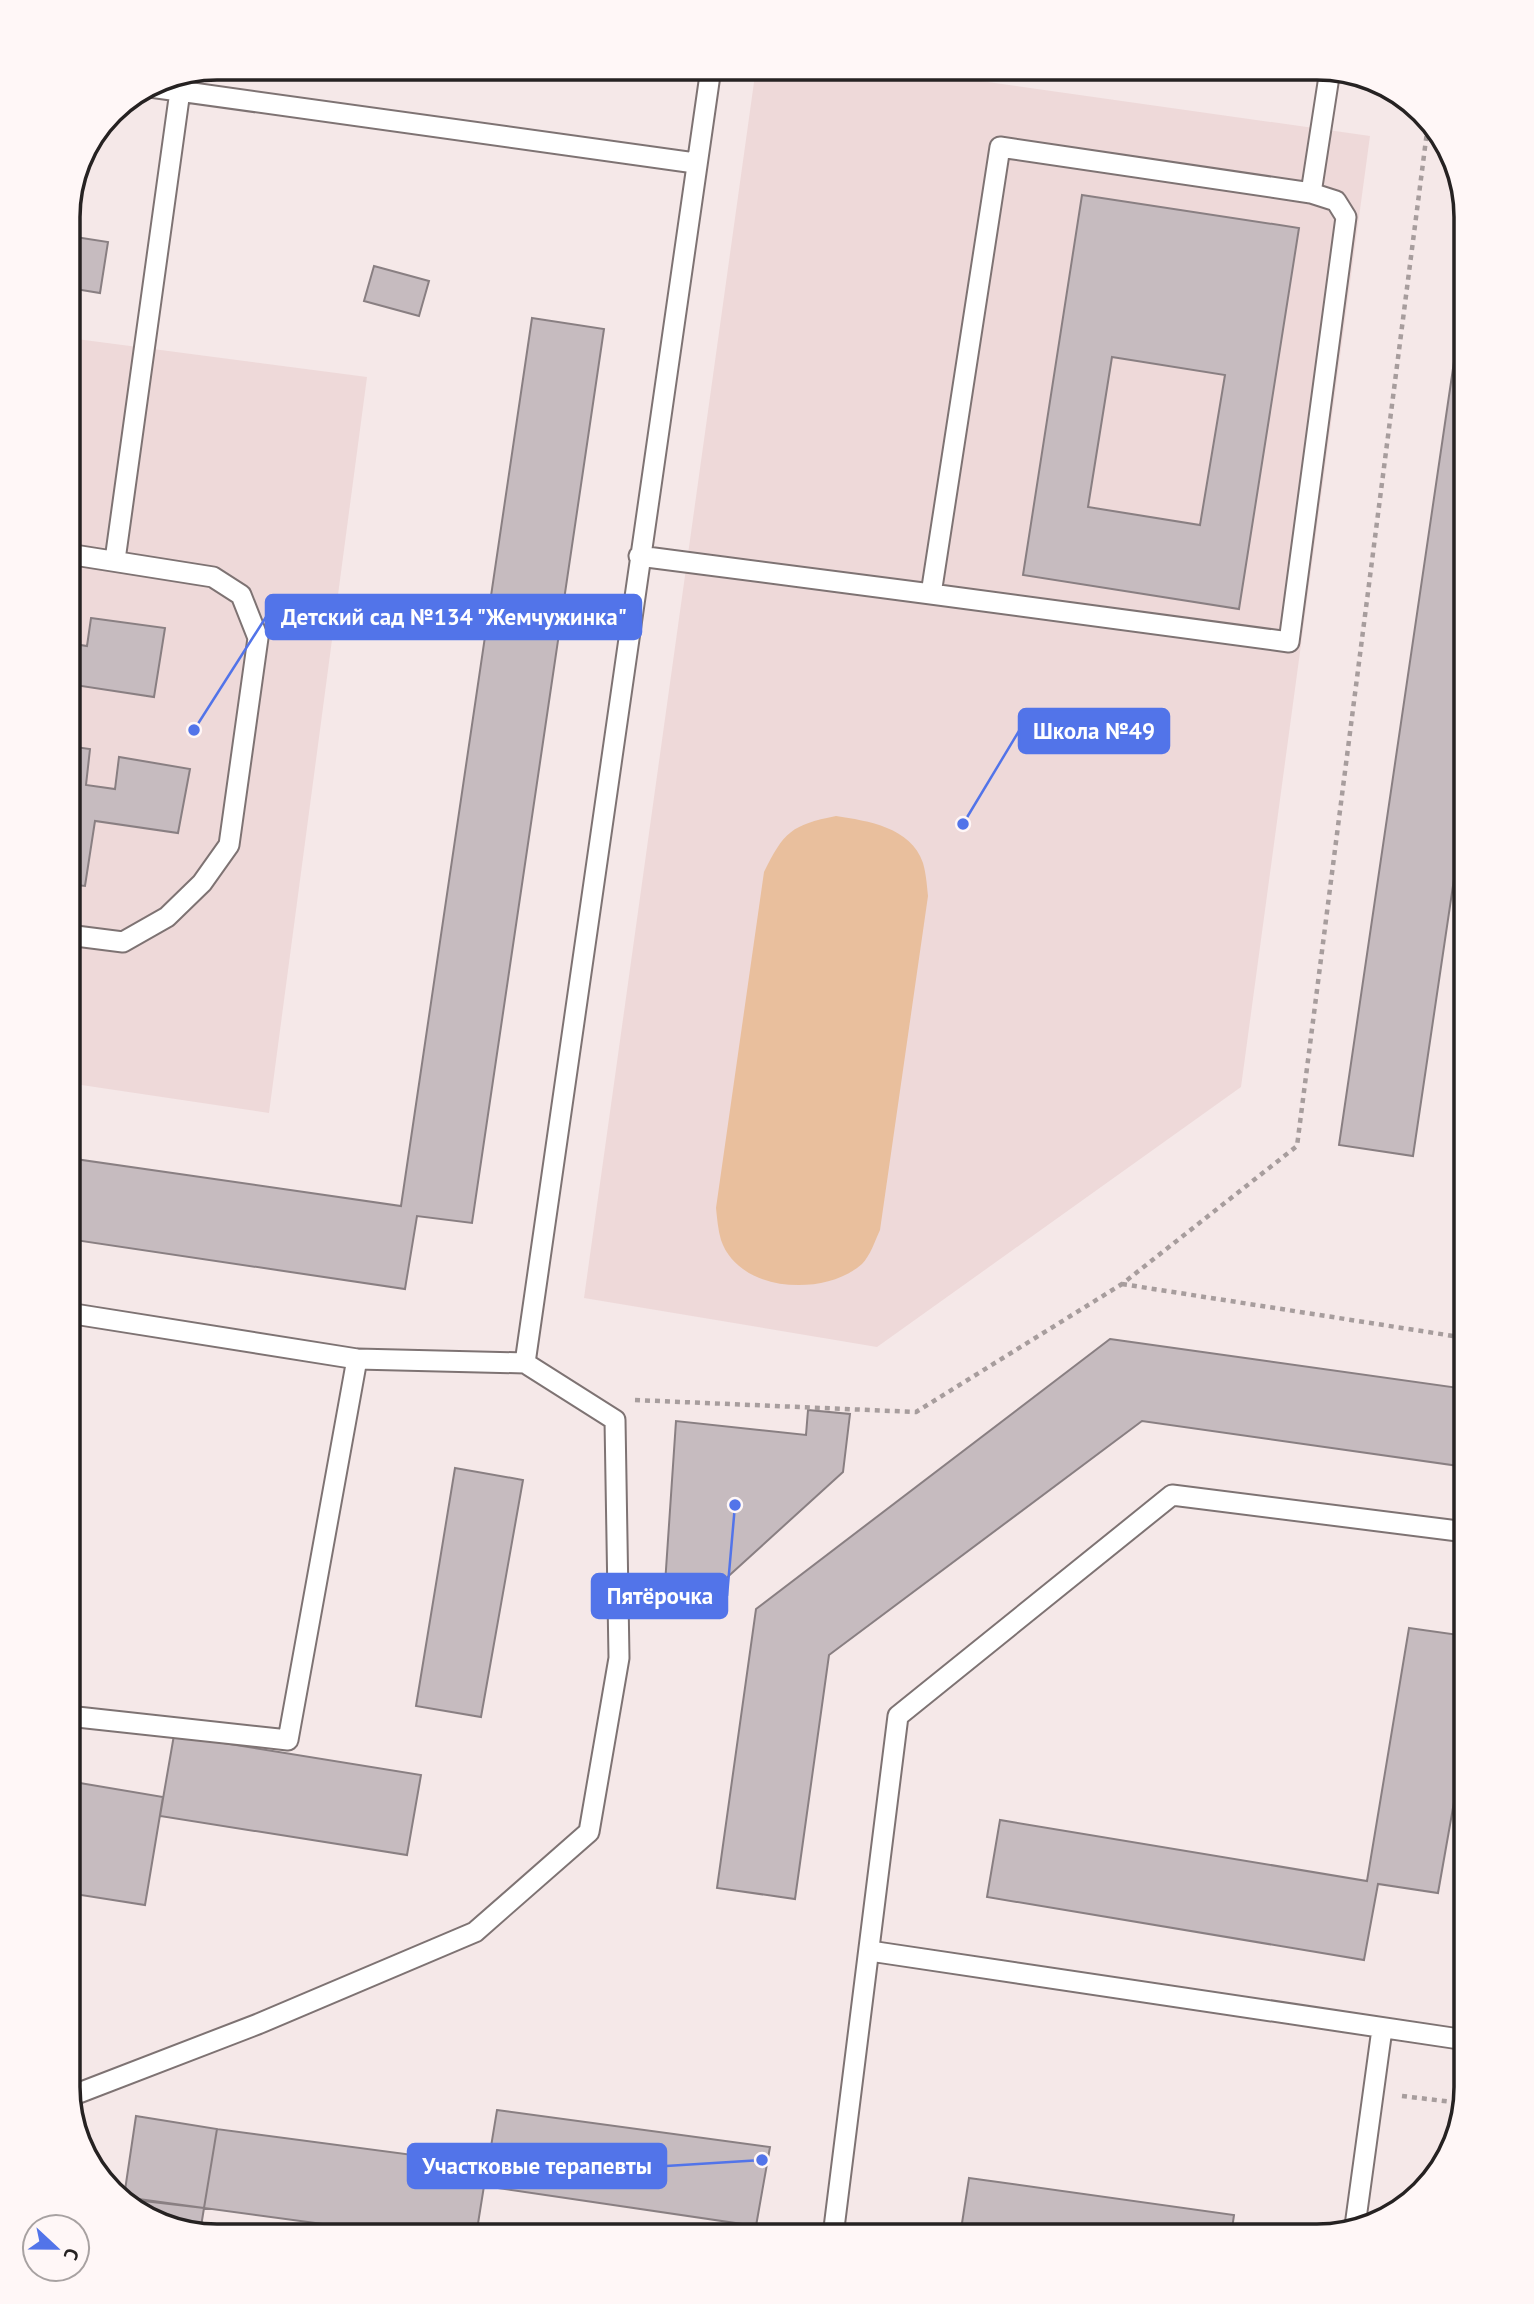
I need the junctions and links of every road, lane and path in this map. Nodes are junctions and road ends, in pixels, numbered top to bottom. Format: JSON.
{"nodes":[{"id":1,"x":708,"y":81,"type":"edge"},
{"id":2,"x":1328,"y":81,"type":"edge"},
{"id":3,"x":169,"y":90,"type":"edge"},
{"id":4,"x":180,"y":91,"type":"junction"},
{"id":5,"x":1426,"y":136,"type":"edge"},
{"id":6,"x":695,"y":163,"type":"junction"},
{"id":7,"x":1311,"y":193,"type":"junction"},
{"id":8,"x":81,"y":556,"type":"edge"},
{"id":9,"x":639,"y":556,"type":"junction"},
{"id":10,"x":115,"y":560,"type":"junction"},
{"id":11,"x":931,"y":594,"type":"junction"},
{"id":12,"x":81,"y":937,"type":"edge"},
{"id":13,"x":1122,"y":1284,"type":"junction"},
{"id":14,"x":80,"y":1315,"type":"edge"},
{"id":15,"x":1453,"y":1336,"type":"edge"},
{"id":16,"x":356,"y":1360,"type":"junction"},
{"id":17,"x":525,"y":1363,"type":"junction"},
{"id":18,"x":633,"y":1399,"type":"dead end"},
{"id":19,"x":1453,"y":1530,"type":"edge"},
{"id":20,"x":80,"y":1717,"type":"edge"},
{"id":21,"x":870,"y":1951,"type":"junction"},
{"id":22,"x":1382,"y":2029,"type":"junction"},
{"id":23,"x":1453,"y":2038,"type":"edge"},
{"id":24,"x":81,"y":2091,"type":"edge"},
{"id":25,"x":1373,"y":2092,"type":"junction"},
{"id":26,"x":1452,"y":2102,"type":"edge"},
{"id":27,"x":1355,"y":2218,"type":"edge"},
{"id":28,"x":834,"y":2224,"type":"edge"}],
"edges":[{"from":1,"to":6,"type":"lane"},
{"from":2,"to":7,"type":"lane"},
{"from":3,"to":4,"type":"lane"},
{"from":4,"to":6,"type":"lane"},
{"from":4,"to":10,"type":"lane"},
{"from":5,"to":13,"type":"path"},
{"from":6,"to":9,"type":"lane"},
{"from":7,"to":11,"type":"lane"},
{"from":7,"to":11,"type":"lane"},
{"from":8,"to":10,"type":"lane"},
{"from":9,"to":11,"type":"lane"},
{"from":9,"to":17,"type":"lane"},
{"from":10,"to":12,"type":"lane"},
{"from":13,"to":15,"type":"path"},
{"from":13,"to":18,"type":"path"},
{"from":14,"to":16,"type":"lane"},
{"from":16,"to":17,"type":"lane"},
{"from":16,"to":20,"type":"lane"},
{"from":17,"to":24,"type":"lane"},
{"from":19,"to":21,"type":"lane"},
{"from":21,"to":22,"type":"lane"},
{"from":21,"to":28,"type":"lane"},
{"from":22,"to":23,"type":"lane"},
{"from":22,"to":25,"type":"lane"},
{"from":25,"to":26,"type":"path"},
{"from":25,"to":27,"type":"lane"}]}
